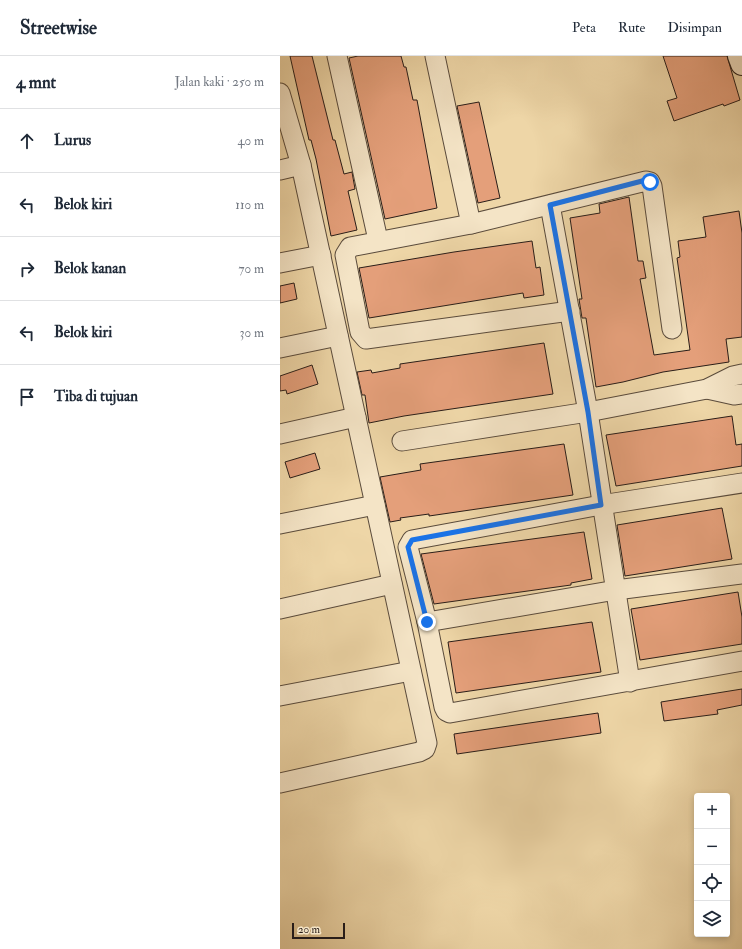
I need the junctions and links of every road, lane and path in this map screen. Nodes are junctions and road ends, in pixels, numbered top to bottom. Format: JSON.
{"nodes":[{"id":1,"x":337,"y":56,"type":"edge"},
{"id":2,"x":435,"y":56,"type":"edge"},
{"id":3,"x":739,"y":56,"type":"edge"},
{"id":4,"x":742,"y":64,"type":"edge"},
{"id":5,"x":280,"y":94,"type":"edge"},
{"id":6,"x":301,"y":165,"type":"junction"},
{"id":7,"x":280,"y":170,"type":"edge"},
{"id":8,"x":550,"y":205,"type":"junction"},
{"id":9,"x":471,"y":224,"type":"junction"},
{"id":10,"x":378,"y":240,"type":"junction"},
{"id":11,"x":321,"y":255,"type":"junction"},
{"id":12,"x":280,"y":263,"type":"edge"},
{"id":13,"x":570,"y":311,"type":"junction"},
{"id":14,"x":672,"y":330,"type":"dead end"},
{"id":15,"x":338,"y":336,"type":"junction"},
{"id":16,"x":280,"y":348,"type":"edge"},
{"id":17,"x":742,"y":374,"type":"edge"},
{"id":18,"x":707,"y":389,"type":"junction"},
{"id":19,"x":742,"y":394,"type":"edge"},
{"id":20,"x":588,"y":412,"type":"junction"},
{"id":21,"x":356,"y":417,"type":"junction"},
{"id":22,"x":280,"y":434,"type":"edge"},
{"id":23,"x":402,"y":441,"type":"dead end"},
{"id":24,"x":742,"y":483,"type":"edge"},
{"id":25,"x":375,"y":505,"type":"junction"},
{"id":26,"x":601,"y":505,"type":"junction"},
{"id":27,"x":280,"y":524,"type":"edge"},
{"id":28,"x":742,"y":574,"type":"edge"},
{"id":29,"x":392,"y":584,"type":"junction"},
{"id":30,"x":616,"y":590,"type":"junction"},
{"id":31,"x":280,"y":609,"type":"edge"},
{"id":32,"x":427,"y":622,"type":"junction"},
{"id":33,"x":742,"y":661,"type":"edge"},
{"id":34,"x":411,"y":671,"type":"junction"},
{"id":35,"x":630,"y":682,"type":"junction"},
{"id":36,"x":280,"y":696,"type":"edge"},
{"id":37,"x":280,"y":783,"type":"edge"}],
"edges":[{"from":1,"to":10,"type":"street"},
{"from":2,"to":9,"type":"street"},
{"from":3,"to":4,"type":"street"},
{"from":5,"to":6,"type":"street"},
{"from":6,"to":7,"type":"street"},
{"from":6,"to":11,"type":"street"},
{"from":8,"to":9,"type":"street"},
{"from":8,"to":13,"type":"street"},
{"from":8,"to":14,"type":"street"},
{"from":9,"to":10,"type":"street"},
{"from":10,"to":13,"type":"street"},
{"from":11,"to":12,"type":"street"},
{"from":11,"to":15,"type":"street"},
{"from":13,"to":20,"type":"street"},
{"from":15,"to":16,"type":"street"},
{"from":15,"to":21,"type":"street"},
{"from":17,"to":18,"type":"street"},
{"from":18,"to":19,"type":"street"},
{"from":18,"to":20,"type":"street"},
{"from":20,"to":23,"type":"street"},
{"from":20,"to":26,"type":"street"},
{"from":21,"to":22,"type":"street"},
{"from":21,"to":25,"type":"street"},
{"from":24,"to":26,"type":"street"},
{"from":25,"to":27,"type":"street"},
{"from":25,"to":29,"type":"street"},
{"from":26,"to":30,"type":"street"},
{"from":26,"to":32,"type":"street"},
{"from":28,"to":30,"type":"street"},
{"from":29,"to":31,"type":"street"},
{"from":29,"to":34,"type":"street"},
{"from":30,"to":32,"type":"street"},
{"from":30,"to":35,"type":"street"},
{"from":32,"to":35,"type":"street"},
{"from":33,"to":35,"type":"street"},
{"from":34,"to":36,"type":"street"},
{"from":34,"to":37,"type":"street"}]}
